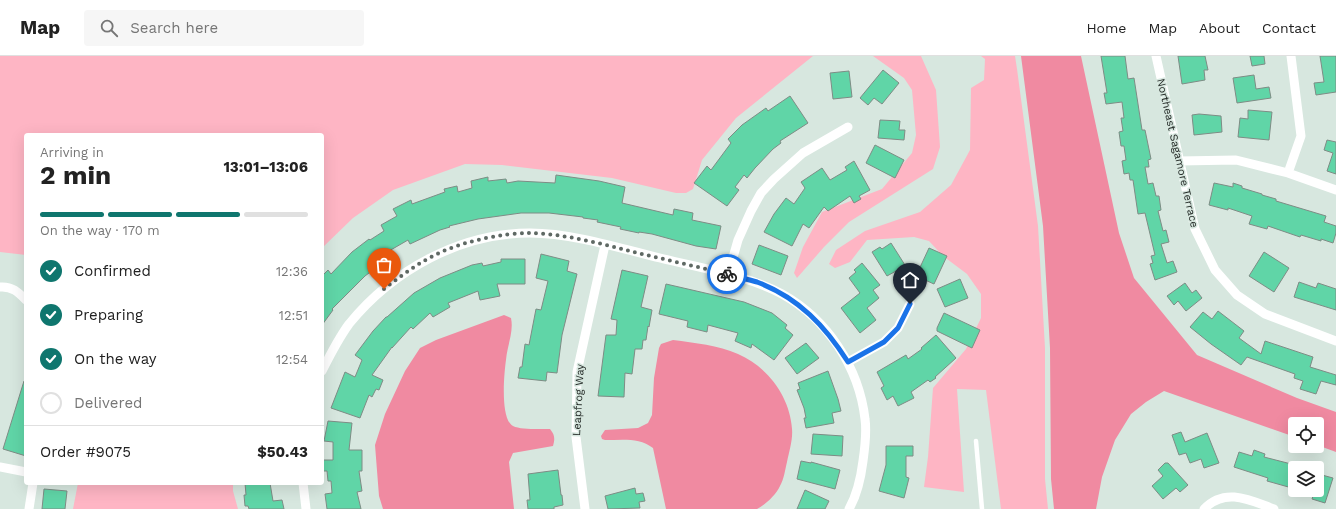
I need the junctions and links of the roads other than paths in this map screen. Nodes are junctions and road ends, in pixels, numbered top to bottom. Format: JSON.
{"nodes":[{"id":1,"x":1156,"y":56,"type":"edge"},
{"id":2,"x":1291,"y":56,"type":"edge"},
{"id":3,"x":848,"y":128,"type":"dead end"},
{"id":4,"x":1179,"y":161,"type":"junction"},
{"id":5,"x":1288,"y":173,"type":"junction"},
{"id":6,"x":1336,"y":190,"type":"edge"},
{"id":7,"x":605,"y":245,"type":"junction"},
{"id":8,"x":728,"y":275,"type":"junction"},
{"id":9,"x":0,"y":287,"type":"edge"},
{"id":10,"x":24,"y":298,"type":"edge"},
{"id":11,"x":910,"y":304,"type":"dead end"},
{"id":12,"x":1336,"y":341,"type":"edge"},
{"id":13,"x":848,"y":362,"type":"junction"},
{"id":14,"x":324,"y":367,"type":"edge"},
{"id":15,"x":976,"y":441,"type":"dead end"},
{"id":16,"x":0,"y":467,"type":"edge"},
{"id":17,"x":24,"y":472,"type":"edge"},
{"id":18,"x":33,"y":485,"type":"edge"},
{"id":19,"x":303,"y":485,"type":"edge"},
{"id":20,"x":1206,"y":507,"type":"edge"},
{"id":21,"x":29,"y":509,"type":"edge"},
{"id":22,"x":306,"y":509,"type":"edge"},
{"id":23,"x":585,"y":509,"type":"edge"},
{"id":24,"x":849,"y":509,"type":"edge"},
{"id":25,"x":982,"y":509,"type":"edge"},
{"id":26,"x":1274,"y":509,"type":"edge"}],
"edges":[{"from":1,"to":4,"type":"street","name":"Northeast Sagamore Terrace"},
{"from":2,"to":5,"type":"street"},
{"from":3,"to":8,"type":"street"},
{"from":4,"to":5,"type":"street"},
{"from":4,"to":12,"type":"street","name":"Northeast Sagamore Terrace"},
{"from":5,"to":6,"type":"street"},
{"from":7,"to":8,"type":"street"},
{"from":7,"to":14,"type":"street"},
{"from":7,"to":23,"type":"street","name":"Leapfrog Way"},
{"from":8,"to":13,"type":"street"},
{"from":9,"to":10,"type":"street"},
{"from":11,"to":13,"type":"street"},
{"from":13,"to":24,"type":"street"},
{"from":15,"to":25,"type":"lane"},
{"from":16,"to":17,"type":"street"},
{"from":18,"to":21,"type":"street"},
{"from":19,"to":22,"type":"street"},
{"from":20,"to":26,"type":"street"}]}
